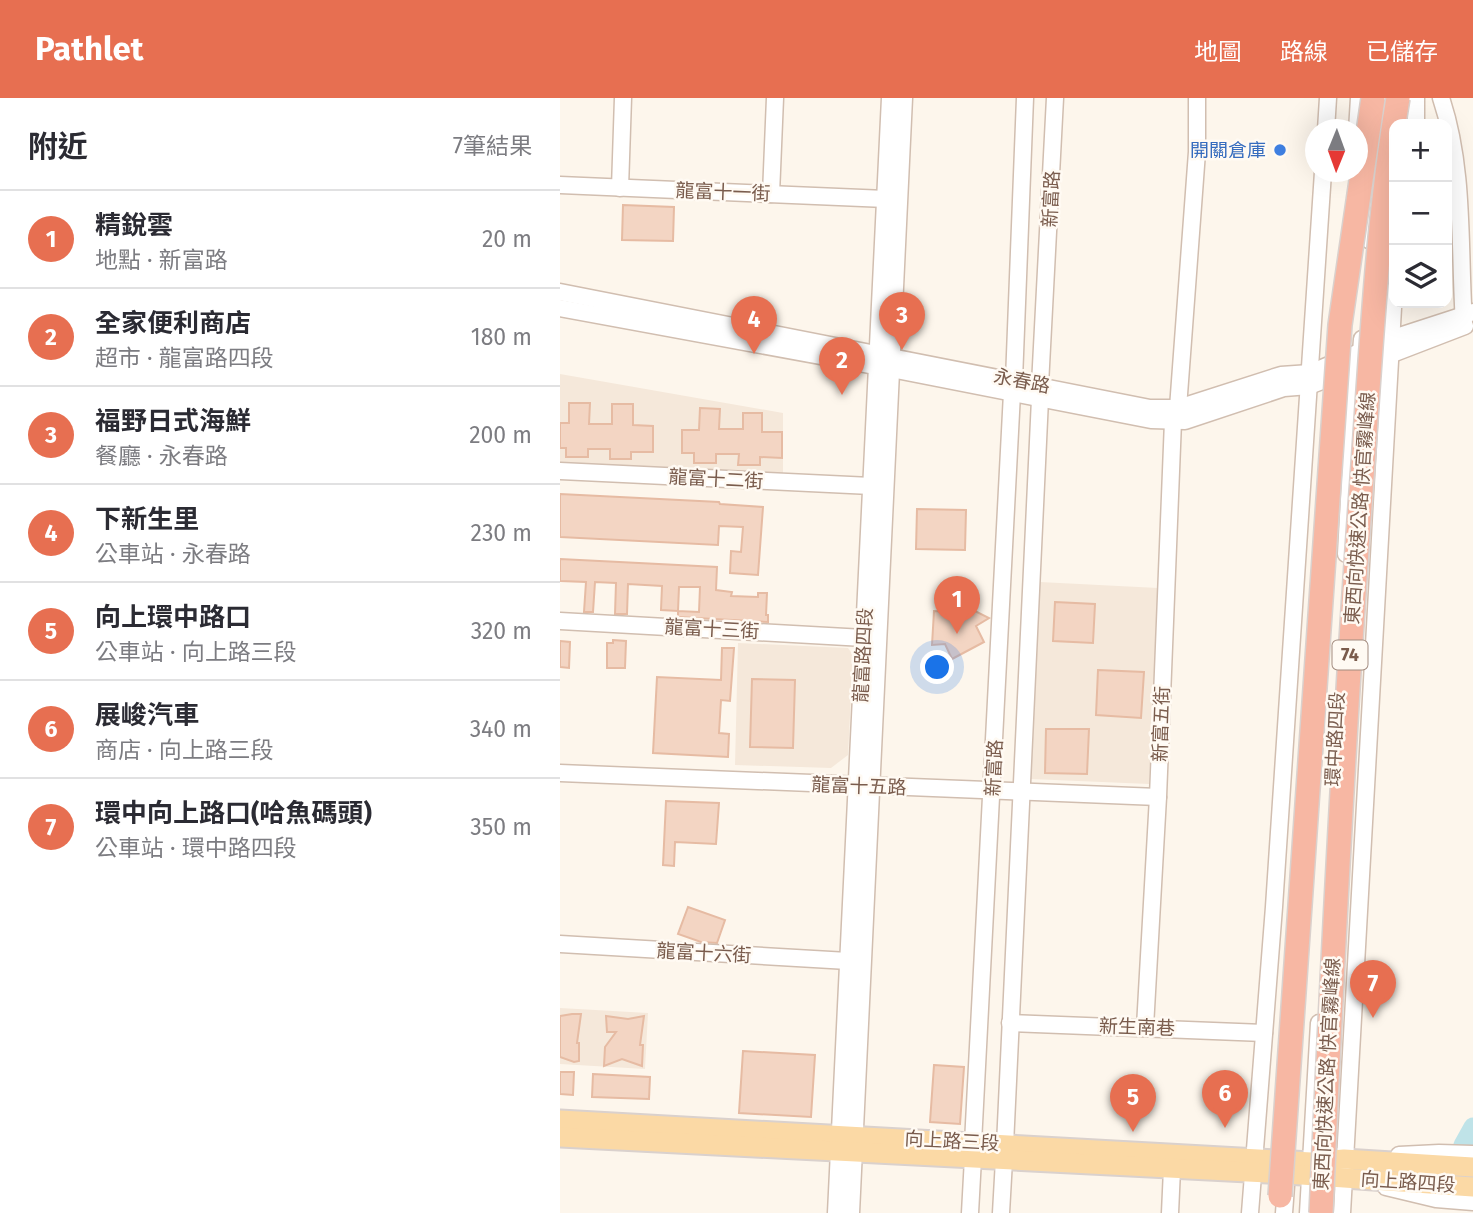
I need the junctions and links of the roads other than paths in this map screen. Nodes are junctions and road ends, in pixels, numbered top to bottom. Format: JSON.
{"nodes":[{"id":1,"x":623,"y":98,"type":"edge"},
{"id":2,"x":775,"y":98,"type":"edge"},
{"id":3,"x":890,"y":98,"type":"edge"},
{"id":4,"x":904,"y":98,"type":"edge"},
{"id":5,"x":1025,"y":98,"type":"edge"},
{"id":6,"x":1055,"y":98,"type":"edge"},
{"id":7,"x":1196,"y":98,"type":"edge"},
{"id":8,"x":1328,"y":98,"type":"edge"},
{"id":9,"x":1359,"y":98,"type":"edge"},
{"id":10,"x":1373,"y":98,"type":"edge"},
{"id":11,"x":1379,"y":98,"type":"edge"},
{"id":12,"x":1398,"y":98,"type":"edge"},
{"id":13,"x":1404,"y":98,"type":"edge"},
{"id":14,"x":1416,"y":98,"type":"edge"},
{"id":15,"x":1441,"y":98,"type":"edge"},
{"id":16,"x":1327,"y":119,"type":"edge"},
{"id":17,"x":1358,"y":119,"type":"edge"},
{"id":18,"x":1403,"y":119,"type":"edge"},
{"id":19,"x":1416,"y":119,"type":"edge"},
{"id":20,"x":1322,"y":182,"type":"edge"},
{"id":21,"x":1356,"y":182,"type":"edge"},
{"id":22,"x":560,"y":185,"type":"edge"},
{"id":23,"x":620,"y":188,"type":"junction"},
{"id":24,"x":772,"y":194,"type":"junction"},
{"id":25,"x":886,"y":199,"type":"junction"},
{"id":26,"x":560,"y":292,"type":"edge"},
{"id":27,"x":560,"y":308,"type":"edge"},
{"id":28,"x":1393,"y":308,"type":"edge"},
{"id":29,"x":1469,"y":319,"type":"edge"},
{"id":30,"x":1390,"y":347,"type":"junction"},
{"id":31,"x":884,"y":361,"type":"junction"},
{"id":32,"x":1351,"y":362,"type":"junction"},
{"id":33,"x":1310,"y":379,"type":"junction"},
{"id":34,"x":1013,"y":386,"type":"junction"},
{"id":35,"x":1040,"y":392,"type":"junction"},
{"id":36,"x":1175,"y":415,"type":"junction"},
{"id":37,"x":560,"y":471,"type":"edge"},
{"id":38,"x":871,"y":486,"type":"junction"},
{"id":39,"x":560,"y":621,"type":"edge"},
{"id":40,"x":864,"y":638,"type":"junction"},
{"id":41,"x":560,"y":774,"type":"edge"},
{"id":42,"x":864,"y":787,"type":"junction"},
{"id":43,"x":993,"y":791,"type":"junction"},
{"id":44,"x":1020,"y":792,"type":"junction"},
{"id":45,"x":1158,"y":797,"type":"junction"},
{"id":46,"x":560,"y":944,"type":"edge"},
{"id":47,"x":848,"y":961,"type":"junction"},
{"id":48,"x":1010,"y":1023,"type":"junction"},
{"id":49,"x":1145,"y":1027,"type":"junction"},
{"id":50,"x":1264,"y":1033,"type":"junction"},
{"id":51,"x":560,"y":1120,"type":"edge"},
{"id":52,"x":560,"y":1137,"type":"edge"},
{"id":53,"x":847,"y":1143,"type":"junction"},
{"id":54,"x":973,"y":1150,"type":"junction"},
{"id":55,"x":1004,"y":1152,"type":"junction"},
{"id":56,"x":1473,"y":1154,"type":"edge"},
{"id":57,"x":1254,"y":1166,"type":"junction"},
{"id":58,"x":1287,"y":1167,"type":"junction"},
{"id":59,"x":1473,"y":1167,"type":"edge"},
{"id":60,"x":1172,"y":1168,"type":"junction"},
{"id":61,"x":1343,"y":1168,"type":"junction"},
{"id":62,"x":1310,"y":1169,"type":"junction"},
{"id":63,"x":1473,"y":1186,"type":"edge"},
{"id":64,"x":1473,"y":1202,"type":"edge"},
{"id":65,"x":1282,"y":1205,"type":"edge"},
{"id":66,"x":836,"y":1213,"type":"edge"},
{"id":67,"x":851,"y":1213,"type":"edge"},
{"id":68,"x":970,"y":1213,"type":"edge"},
{"id":69,"x":1001,"y":1213,"type":"edge"},
{"id":70,"x":1170,"y":1213,"type":"edge"},
{"id":71,"x":1250,"y":1213,"type":"edge"},
{"id":72,"x":1308,"y":1213,"type":"edge"},
{"id":73,"x":1321,"y":1213,"type":"edge"},
{"id":74,"x":1342,"y":1213,"type":"edge"}],
"edges":[{"from":1,"to":23,"type":"street"},
{"from":2,"to":24,"type":"street"},
{"from":3,"to":25,"type":"street","name":"龍富路四段"},
{"from":4,"to":31,"type":"street","name":"龍富路四段"},
{"from":5,"to":34,"type":"street","name":"新富路"},
{"from":6,"to":35,"type":"street","name":"新富路"},
{"from":7,"to":36,"type":"street","name":"新富五街"},
{"from":8,"to":16,"type":"street"},
{"from":9,"to":17,"type":"street"},
{"from":10,"to":65,"type":"highway","name":"東西向快速公路 快官霧峰線","number":"74","bridge":true},
{"from":11,"to":32,"type":"street","name":"環中路四段"},
{"from":12,"to":73,"type":"highway","name":"東西向快速公路 快官霧峰線","number":"74","bridge":true},
{"from":13,"to":18,"type":"street"},
{"from":14,"to":19,"type":"street"},
{"from":15,"to":29,"type":"street"},
{"from":20,"to":33,"type":"street"},
{"from":21,"to":32,"type":"street","name":"環中路四段"},
{"from":22,"to":23,"type":"street","name":"龍富十一街"},
{"from":23,"to":24,"type":"street","name":"龍富十一街"},
{"from":24,"to":25,"type":"street","name":"龍富十一街"},
{"from":25,"to":31,"type":"street","name":"龍富路四段"},
{"from":26,"to":31,"type":"street","name":"永春路"},
{"from":27,"to":31,"type":"street","name":"永春路"},
{"from":28,"to":30,"type":"street","name":"環中路四段"},
{"from":29,"to":30,"type":"street","name":"永春路"},
{"from":30,"to":32,"type":"street","name":"永春路"},
{"from":30,"to":61,"type":"street","name":"環中路四段"},
{"from":31,"to":34,"type":"street","name":"永春路"},
{"from":31,"to":38,"type":"street","name":"龍富路四段"},
{"from":31,"to":42,"type":"street","name":"龍富路四段"},
{"from":32,"to":33,"type":"street","name":"永春路"},
{"from":32,"to":58,"type":"street","name":"環中路四段"},
{"from":32,"to":62,"type":"street","name":"環中路四段"},
{"from":33,"to":36,"type":"street","name":"永春路"},
{"from":33,"to":50,"type":"street"},
{"from":34,"to":35,"type":"street","name":"永春路"},
{"from":34,"to":43,"type":"street","name":"新富路"},
{"from":35,"to":36,"type":"street","name":"永春路"},
{"from":35,"to":44,"type":"street","name":"新富路"},
{"from":36,"to":45,"type":"street","name":"新富五街"},
{"from":37,"to":38,"type":"street","name":"龍富十二街"},
{"from":38,"to":40,"type":"street","name":"龍富路四段"},
{"from":39,"to":40,"type":"street","name":"龍富十三街"},
{"from":40,"to":42,"type":"street","name":"龍富路四段"},
{"from":41,"to":42,"type":"street","name":"龍富十五路"},
{"from":42,"to":43,"type":"street","name":"龍富十五路"},
{"from":42,"to":47,"type":"street","name":"龍富路四段"},
{"from":42,"to":53,"type":"street","name":"龍富路四段"},
{"from":43,"to":44,"type":"street","name":"龍富十五路"},
{"from":43,"to":54,"type":"street","name":"新富路"},
{"from":44,"to":45,"type":"street","name":"龍富十五路"},
{"from":44,"to":48,"type":"street","name":"新富路"},
{"from":45,"to":49,"type":"street","name":"新富五街"},
{"from":46,"to":47,"type":"street","name":"龍富十六街"},
{"from":47,"to":53,"type":"street","name":"龍富路四段"},
{"from":48,"to":49,"type":"street","name":"新生南巷"},
{"from":48,"to":55,"type":"street","name":"新富路"},
{"from":49,"to":50,"type":"street","name":"新生南巷"},
{"from":50,"to":57,"type":"street"},
{"from":51,"to":53,"type":"main road","name":"向上路三段"},
{"from":52,"to":53,"type":"main road","name":"向上路三段"},
{"from":53,"to":54,"type":"main road","name":"向上路三段"},
{"from":53,"to":66,"type":"street","name":"龍富路四段"},
{"from":53,"to":67,"type":"street","name":"龍富路四段"},
{"from":54,"to":55,"type":"main road","name":"向上路三段"},
{"from":54,"to":68,"type":"street","name":"新富路"},
{"from":55,"to":57,"type":"main road","name":"向上路三段"},
{"from":55,"to":60,"type":"main road","name":"向上路三段"},
{"from":55,"to":69,"type":"street","name":"新富路"},
{"from":56,"to":61,"type":"street"},
{"from":57,"to":58,"type":"main road","name":"向上路三段"},
{"from":57,"to":60,"type":"main road","name":"向上路三段"},
{"from":57,"to":71,"type":"street"},
{"from":58,"to":62,"type":"main road","name":"向上路三段"},
{"from":58,"to":65,"type":"street","name":"環中路四段"},
{"from":59,"to":61,"type":"main road","name":"向上路四段"},
{"from":60,"to":70,"type":"street"},
{"from":61,"to":62,"type":"main road","name":"向上路三段"},
{"from":61,"to":63,"type":"main road","name":"向上路四段"},
{"from":61,"to":64,"type":"street"},
{"from":61,"to":74,"type":"street","name":"環中路四段"},
{"from":62,"to":72,"type":"street","name":"環中路四段"}]}
